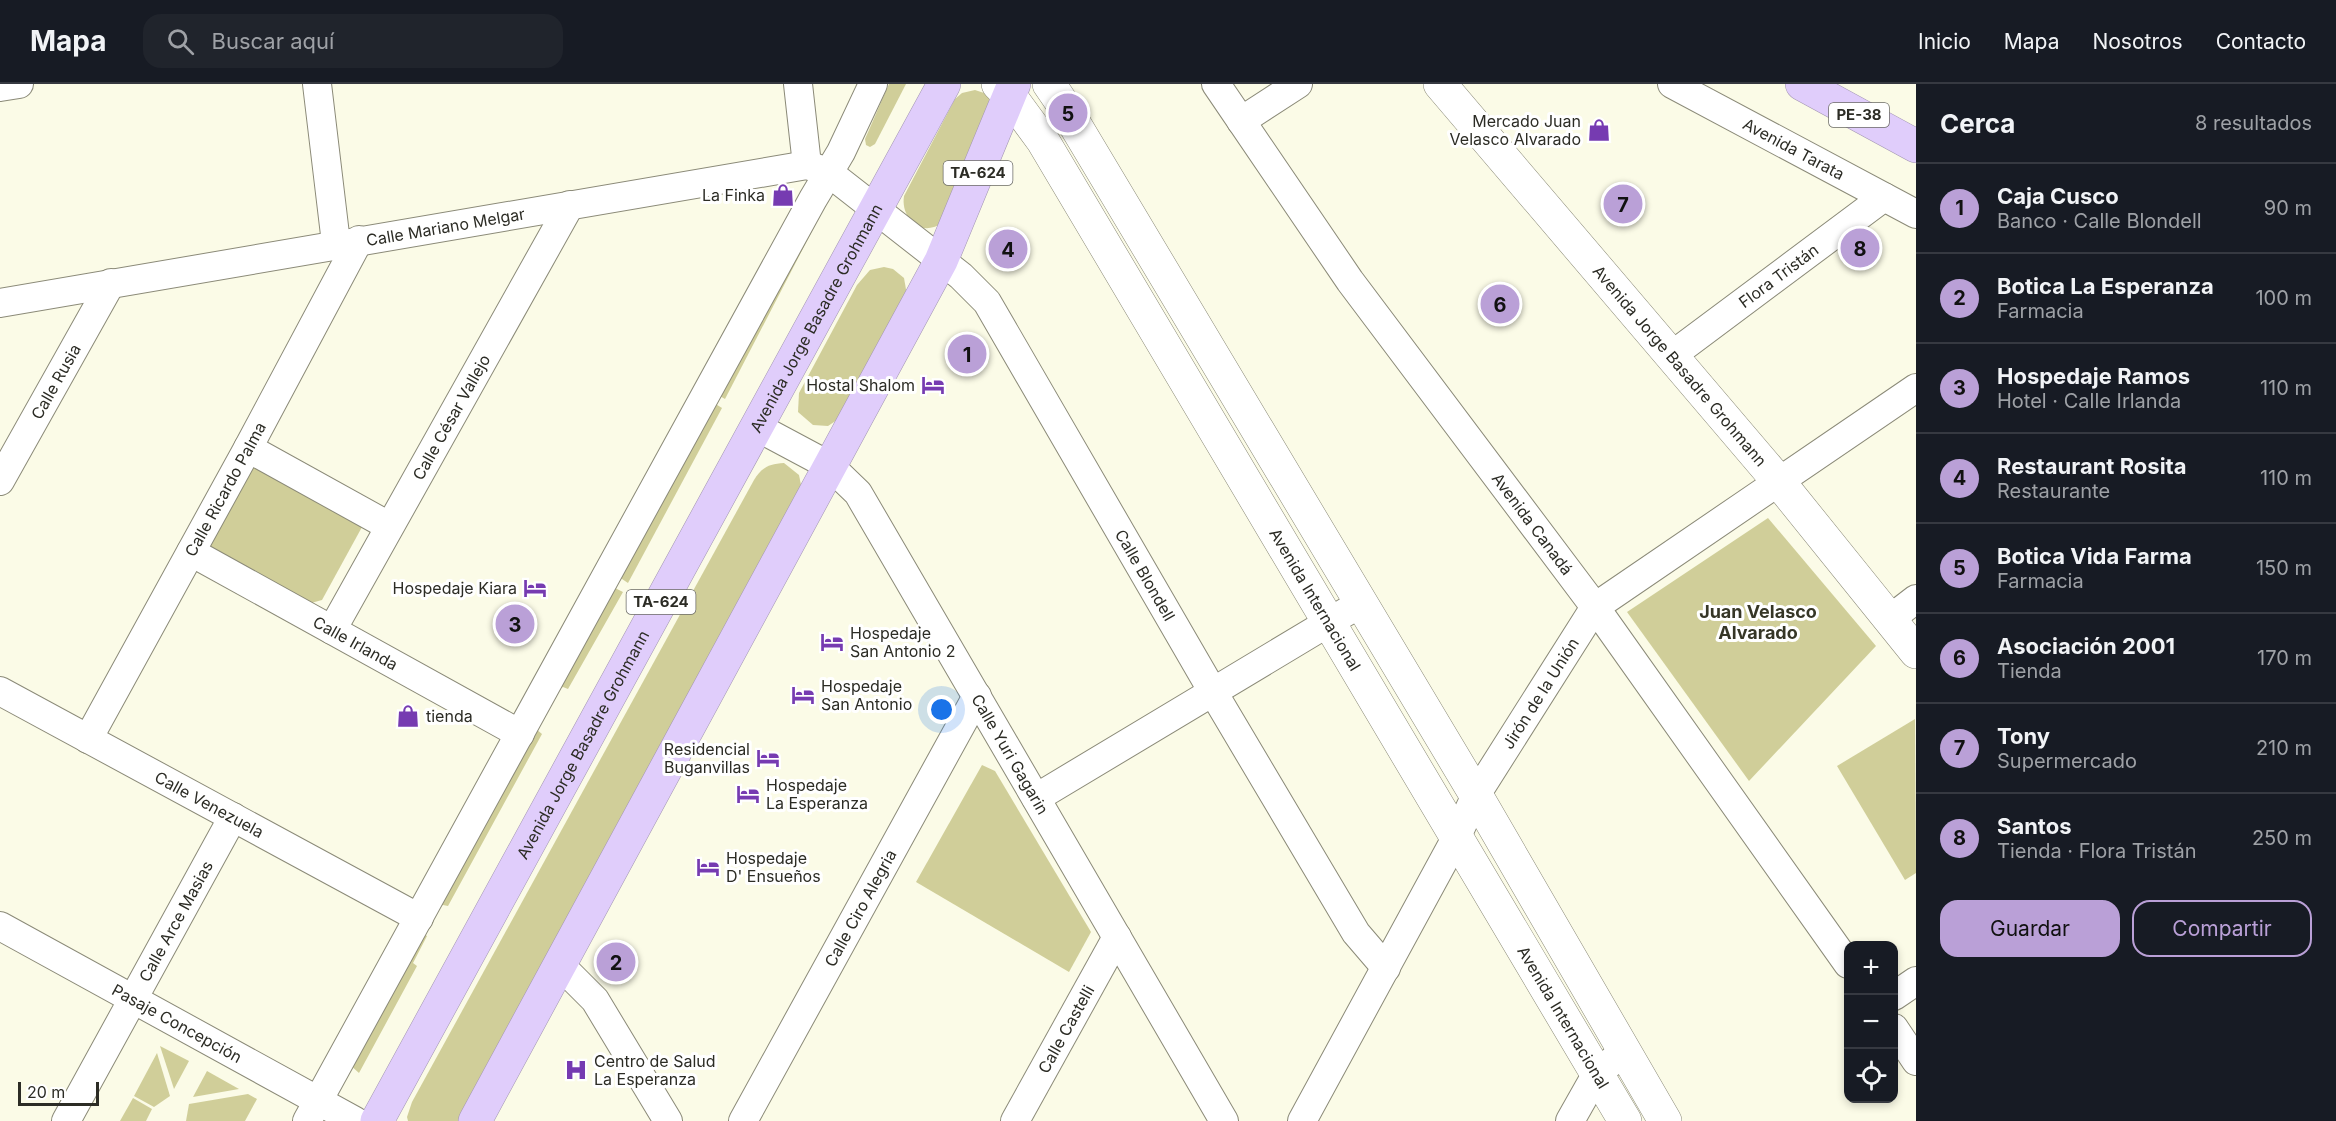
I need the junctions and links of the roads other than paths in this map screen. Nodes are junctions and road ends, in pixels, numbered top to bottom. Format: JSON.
{"nodes":[{"id":1,"x":19,"y":84,"type":"edge"},
{"id":2,"x":317,"y":84,"type":"edge"},
{"id":3,"x":798,"y":84,"type":"edge"},
{"id":4,"x":873,"y":84,"type":"edge"},
{"id":5,"x":944,"y":84,"type":"edge"},
{"id":6,"x":1048,"y":84,"type":"edge"},
{"id":7,"x":1216,"y":84,"type":"edge"},
{"id":8,"x":1298,"y":84,"type":"edge"},
{"id":9,"x":1440,"y":84,"type":"edge"},
{"id":10,"x":1672,"y":84,"type":"edge"},
{"id":11,"x":1802,"y":84,"type":"edge"},
{"id":12,"x":0,"y":87,"type":"edge"},
{"id":13,"x":1007,"y":88,"type":"edge"},
{"id":14,"x":1241,"y":121,"type":"junction"},
{"id":15,"x":1916,"y":146,"type":"edge"},
{"id":16,"x":818,"y":169,"type":"junction"},
{"id":17,"x":1884,"y":197,"type":"junction"},
{"id":18,"x":570,"y":204,"type":"junction"},
{"id":19,"x":876,"y":209,"type":"junction"},
{"id":20,"x":1916,"y":214,"type":"edge"},
{"id":21,"x":348,"y":242,"type":"junction"},
{"id":22,"x":941,"y":261,"type":"junction"},
{"id":23,"x":111,"y":283,"type":"junction"},
{"id":24,"x":0,"y":303,"type":"edge"},
{"id":25,"x":1671,"y":356,"type":"junction"},
{"id":26,"x":1916,"y":388,"type":"edge"},
{"id":27,"x":757,"y":427,"type":"junction"},
{"id":28,"x":248,"y":448,"type":"junction"},
{"id":29,"x":830,"y":466,"type":"junction"},
{"id":30,"x":0,"y":481,"type":"edge"},
{"id":31,"x":1779,"y":482,"type":"junction"},
{"id":32,"x":390,"y":526,"type":"junction"},
{"id":33,"x":191,"y":552,"type":"junction"},
{"id":34,"x":1916,"y":598,"type":"edge"},
{"id":35,"x":1361,"y":603,"type":"junction"},
{"id":36,"x":1595,"y":607,"type":"junction"},
{"id":37,"x":1890,"y":619,"type":"junction"},
{"id":38,"x":1329,"y":622,"type":"junction"},
{"id":39,"x":332,"y":630,"type":"junction"},
{"id":40,"x":1916,"y":652,"type":"edge"},
{"id":41,"x":0,"y":691,"type":"edge"},
{"id":42,"x":1213,"y":692,"type":"junction"},
{"id":43,"x":977,"y":696,"type":"junction"},
{"id":44,"x":520,"y":734,"type":"junction"},
{"id":45,"x":88,"y":739,"type":"junction"},
{"id":46,"x":1476,"y":795,"type":"junction"},
{"id":47,"x":1036,"y":798,"type":"junction"},
{"id":48,"x":233,"y":817,"type":"junction"},
{"id":49,"x":1456,"y":838,"type":"junction"},
{"id":50,"x":419,"y":918,"type":"junction"},
{"id":51,"x":0,"y":926,"type":"edge"},
{"id":52,"x":1117,"y":937,"type":"junction"},
{"id":53,"x":1844,"y":958,"type":"edge"},
{"id":54,"x":560,"y":965,"type":"junction"},
{"id":55,"x":1386,"y":968,"type":"junction"},
{"id":56,"x":1916,"y":981,"type":"edge"},
{"id":57,"x":1895,"y":995,"type":"edge"},
{"id":58,"x":133,"y":999,"type":"junction"},
{"id":59,"x":1898,"y":1035,"type":"edge"},
{"id":60,"x":1624,"y":1051,"type":"junction"},
{"id":61,"x":1916,"y":1061,"type":"edge"},
{"id":62,"x":1596,"y":1075,"type":"junction"},
{"id":63,"x":313,"y":1111,"type":"edge"},
{"id":64,"x":66,"y":1121,"type":"edge"},
{"id":65,"x":355,"y":1121,"type":"edge"},
{"id":66,"x":377,"y":1121,"type":"edge"},
{"id":67,"x":475,"y":1121,"type":"edge"},
{"id":68,"x":668,"y":1121,"type":"edge"},
{"id":69,"x":743,"y":1121,"type":"edge"},
{"id":70,"x":1015,"y":1121,"type":"edge"},
{"id":71,"x":1224,"y":1121,"type":"edge"},
{"id":72,"x":1302,"y":1121,"type":"edge"},
{"id":73,"x":1570,"y":1121,"type":"edge"},
{"id":74,"x":1625,"y":1121,"type":"edge"},
{"id":75,"x":1665,"y":1121,"type":"edge"}],
"edges":[{"from":1,"to":12,"type":"street"},
{"from":2,"to":21,"type":"street"},
{"from":3,"to":16,"type":"street"},
{"from":4,"to":16,"type":"street"},
{"from":5,"to":19,"type":"highway","name":"Avenida Jorge Basadre Grohmann","number":"TA-624"},
{"from":6,"to":35,"type":"main road"},
{"from":7,"to":14,"type":"street","name":"Avenida Canadá"},
{"from":8,"to":14,"type":"street"},
{"from":9,"to":25,"type":"main road","name":"Avenida Jorge Basadre Grohmann"},
{"from":10,"to":17,"type":"street","name":"Avenida Tarata"},
{"from":11,"to":15,"type":"highway","number":"PE-38"},
{"from":13,"to":22,"type":"highway","number":"TA-624"},
{"from":13,"to":38,"type":"main road","name":"Avenida Internacional"},
{"from":14,"to":36,"type":"street","name":"Avenida Canadá"},
{"from":16,"to":18,"type":"street","name":"Calle Mariano Melgar"},
{"from":16,"to":19,"type":"street"},
{"from":16,"to":44,"type":"street"},
{"from":17,"to":20,"type":"street","name":"Avenida Tarata"},
{"from":17,"to":25,"type":"street","name":"Flora Tristán"},
{"from":18,"to":21,"type":"street","name":"Calle Mariano Melgar"},
{"from":18,"to":32,"type":"street","name":"Calle César Vallejo"},
{"from":19,"to":22,"type":"street","name":"Calle Blondell"},
{"from":19,"to":27,"type":"highway","name":"Avenida Jorge Basadre Grohmann","number":"TA-624"},
{"from":21,"to":23,"type":"street","name":"Calle Mariano Melgar"},
{"from":21,"to":28,"type":"street","name":"Calle Ricardo Palma"},
{"from":22,"to":29,"type":"highway","number":"TA-624"},
{"from":22,"to":42,"type":"street","name":"Calle Blondell"},
{"from":23,"to":24,"type":"street","name":"Calle Mariano Melgar"},
{"from":23,"to":30,"type":"street","name":"Calle Rusia"},
{"from":25,"to":31,"type":"main road","name":"Avenida Jorge Basadre Grohmann"},
{"from":26,"to":31,"type":"street","name":"Jirón de la Unión"},
{"from":27,"to":29,"type":"street","name":"Calle Yuri Gagarin"},
{"from":27,"to":66,"type":"highway","name":"Avenida Jorge Basadre Grohmann","number":"TA-624"},
{"from":28,"to":32,"type":"street"},
{"from":28,"to":33,"type":"street","name":"Calle Ricardo Palma"},
{"from":29,"to":43,"type":"street","name":"Calle Yuri Gagarin"},
{"from":29,"to":54,"type":"highway","number":"TA-624"},
{"from":31,"to":36,"type":"street","name":"Jirón de la Unión"},
{"from":31,"to":37,"type":"main road","name":"Avenida Jorge Basadre Grohmann"},
{"from":32,"to":39,"type":"street","name":"Calle César Vallejo"},
{"from":33,"to":39,"type":"street","name":"Calle Irlanda"},
{"from":33,"to":45,"type":"street","name":"Calle Ricardo Palma"},
{"from":34,"to":37,"type":"street"},
{"from":35,"to":38,"type":"street"},
{"from":35,"to":46,"type":"main road"},
{"from":36,"to":46,"type":"street","name":"Jirón de la Unión"},
{"from":36,"to":53,"type":"street","name":"Avenida Canadá"},
{"from":37,"to":40,"type":"main road","name":"Avenida Jorge Basadre Grohmann"},
{"from":38,"to":42,"type":"street"},
{"from":38,"to":49,"type":"main road","name":"Avenida Internacional"},
{"from":39,"to":44,"type":"street","name":"Calle Irlanda"},
{"from":41,"to":45,"type":"street","name":"Calle Venezuela"},
{"from":42,"to":47,"type":"street"},
{"from":42,"to":55,"type":"street","name":"Calle Blondell"},
{"from":43,"to":47,"type":"street","name":"Calle Yuri Gagarin"},
{"from":43,"to":69,"type":"street","name":"Calle Ciro Alegria"},
{"from":44,"to":50,"type":"street"},
{"from":45,"to":48,"type":"street","name":"Calle Venezuela"},
{"from":46,"to":49,"type":"street","name":"Jirón de la Unión"},
{"from":46,"to":60,"type":"main road"},
{"from":47,"to":52,"type":"street","name":"Calle Yuri Gagarin"},
{"from":48,"to":50,"type":"street","name":"Calle Venezuela"},
{"from":48,"to":58,"type":"street","name":"Calle Arce Masias"},
{"from":49,"to":55,"type":"street","name":"Jirón de la Unión"},
{"from":49,"to":62,"type":"main road","name":"Avenida Internacional"},
{"from":50,"to":63,"type":"street"},
{"from":51,"to":58,"type":"street","name":"Pasaje Concepción"},
{"from":52,"to":70,"type":"street","name":"Calle Castelli"},
{"from":52,"to":71,"type":"street","name":"Calle Yuri Gagarin"},
{"from":54,"to":67,"type":"highway","number":"TA-624"},
{"from":54,"to":68,"type":"street"},
{"from":55,"to":72,"type":"street","name":"Jirón de la Unión"},
{"from":56,"to":57,"type":"street"},
{"from":58,"to":63,"type":"street","name":"Pasaje Concepción"},
{"from":58,"to":64,"type":"street","name":"Calle Arce Masias"},
{"from":59,"to":61,"type":"street"},
{"from":60,"to":62,"type":"street"},
{"from":60,"to":75,"type":"main road"},
{"from":62,"to":73,"type":"street"},
{"from":62,"to":74,"type":"main road","name":"Avenida Internacional"},
{"from":63,"to":65,"type":"street","name":"Pasaje Concepción"}]}
